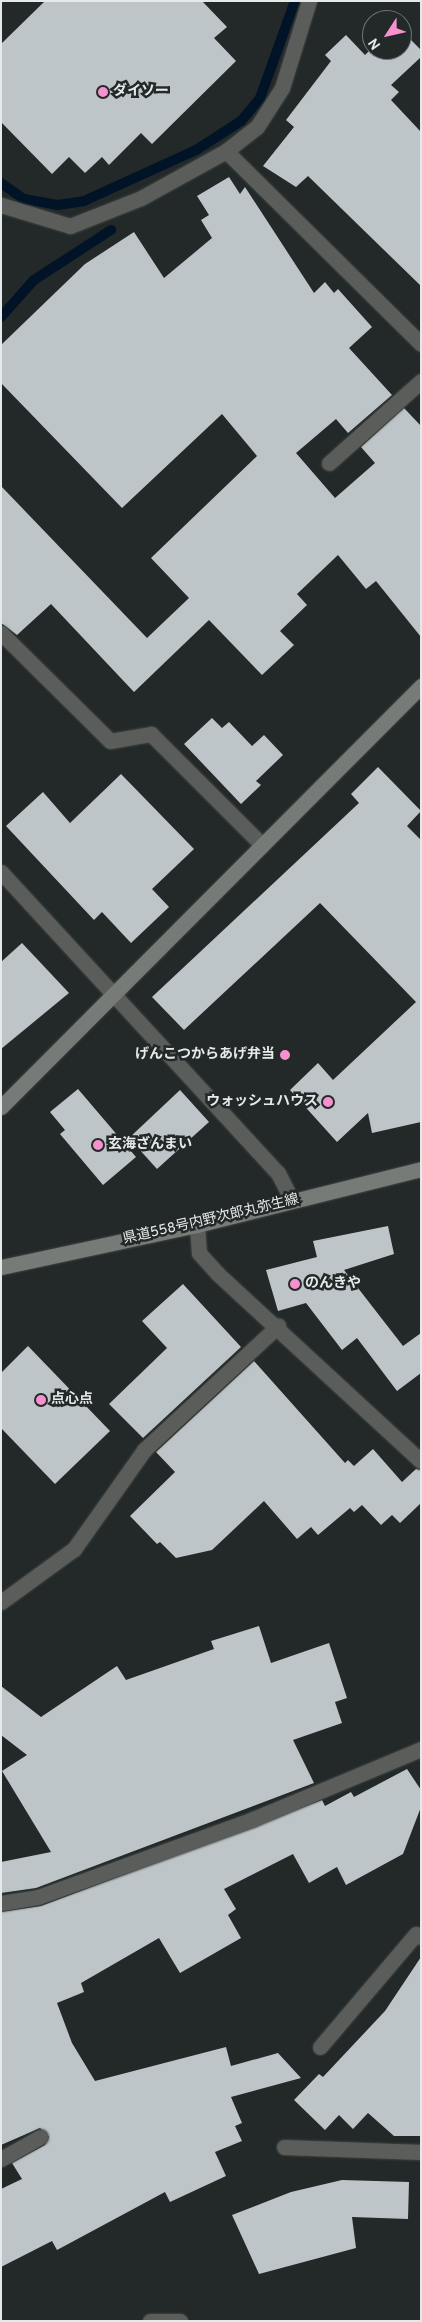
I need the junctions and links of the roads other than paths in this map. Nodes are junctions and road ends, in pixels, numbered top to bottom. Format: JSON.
{"nodes":[{"id":1,"x":309,"y":1,"type":"edge"},
{"id":2,"x":226,"y":151,"type":"junction"},
{"id":3,"x":1,"y":205,"type":"edge"},
{"id":4,"x":421,"y":344,"type":"edge"},
{"id":5,"x":421,"y":381,"type":"edge"},
{"id":6,"x":329,"y":463,"type":"dead end"},
{"id":7,"x":1,"y":633,"type":"edge"},
{"id":8,"x":421,"y":686,"type":"edge"},
{"id":9,"x":262,"y":845,"type":"junction"},
{"id":10,"x":1,"y":872,"type":"edge"},
{"id":11,"x":114,"y":991,"type":"junction"},
{"id":12,"x":1,"y":1107,"type":"edge"},
{"id":13,"x":421,"y":1168,"type":"edge"},
{"id":14,"x":292,"y":1201,"type":"junction"},
{"id":15,"x":197,"y":1225,"type":"junction"},
{"id":16,"x":1,"y":1267,"type":"edge"},
{"id":17,"x":278,"y":1326,"type":"junction"},
{"id":18,"x":421,"y":1461,"type":"edge"},
{"id":19,"x":1,"y":1602,"type":"edge"},
{"id":20,"x":421,"y":1748,"type":"edge"},
{"id":21,"x":1,"y":1903,"type":"edge"},
{"id":22,"x":421,"y":1937,"type":"edge"},
{"id":23,"x":320,"y":2047,"type":"dead end"},
{"id":24,"x":40,"y":2137,"type":"dead end"},
{"id":25,"x":284,"y":2147,"type":"dead end"},
{"id":26,"x":421,"y":2152,"type":"edge"},
{"id":27,"x":1,"y":2158,"type":"edge"},
{"id":28,"x":150,"y":2321,"type":"edge"},
{"id":29,"x":180,"y":2321,"type":"edge"}],
"edges":[{"from":1,"to":2,"type":"street"},
{"from":2,"to":3,"type":"street"},
{"from":2,"to":4,"type":"street"},
{"from":5,"to":6,"type":"street"},
{"from":7,"to":9,"type":"street"},
{"from":8,"to":9,"type":"street"},
{"from":9,"to":11,"type":"street"},
{"from":10,"to":11,"type":"street"},
{"from":11,"to":12,"type":"street"},
{"from":11,"to":14,"type":"street"},
{"from":13,"to":14,"type":"street","name":"県道558号内野次郎丸弥生線"},
{"from":14,"to":15,"type":"street","name":"県道558号内野次郎丸弥生線"},
{"from":15,"to":16,"type":"street","name":"県道558号内野次郎丸弥生線"},
{"from":15,"to":17,"type":"street"},
{"from":17,"to":18,"type":"street"},
{"from":17,"to":19,"type":"street"},
{"from":20,"to":21,"type":"street"},
{"from":22,"to":23,"type":"street"},
{"from":24,"to":27,"type":"street"},
{"from":25,"to":26,"type":"street"},
{"from":28,"to":29,"type":"street"}]}
